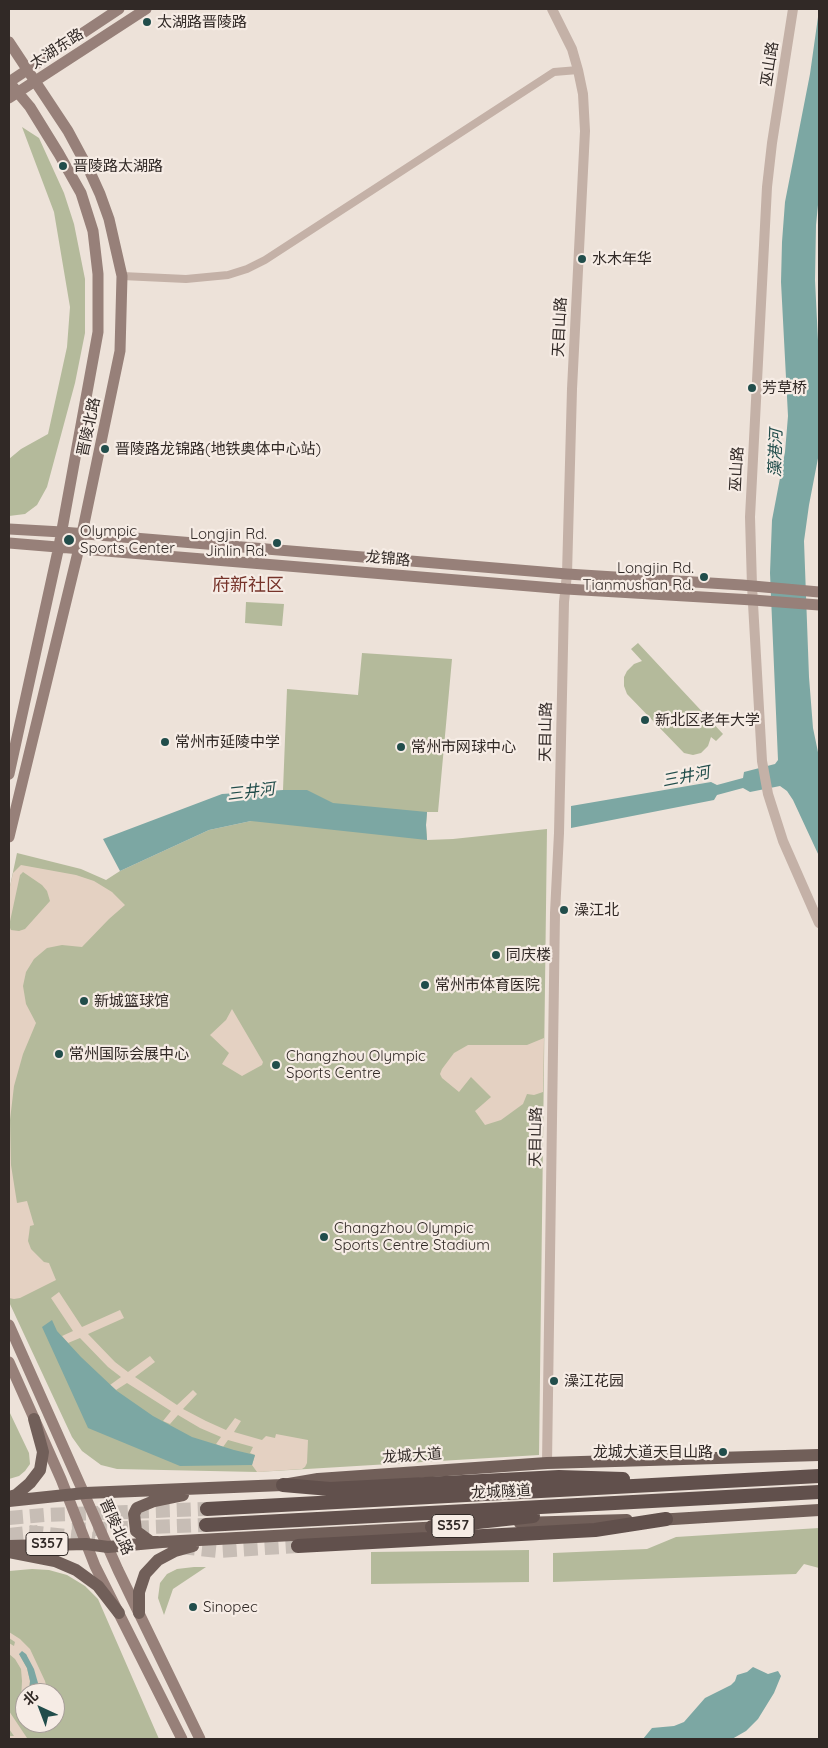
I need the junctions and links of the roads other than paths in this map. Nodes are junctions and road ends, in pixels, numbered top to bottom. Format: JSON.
{"nodes":[{"id":1,"x":119,"y":9,"type":"edge"},
{"id":2,"x":146,"y":9,"type":"edge"},
{"id":3,"x":552,"y":9,"type":"edge"},
{"id":4,"x":793,"y":9,"type":"edge"},
{"id":5,"x":9,"y":42,"type":"edge"},
{"id":6,"x":27,"y":69,"type":"junction"},
{"id":7,"x":578,"y":70,"type":"junction"},
{"id":8,"x":34,"y":81,"type":"junction"},
{"id":9,"x":9,"y":82,"type":"edge"},
{"id":10,"x":14,"y":95,"type":"edge"},
{"id":11,"x":122,"y":276,"type":"junction"},
{"id":12,"x":9,"y":529,"type":"edge"},
{"id":13,"x":62,"y":532,"type":"junction"},
{"id":14,"x":81,"y":534,"type":"junction"},
{"id":15,"x":9,"y":543,"type":"edge"},
{"id":16,"x":59,"y":546,"type":"junction"},
{"id":17,"x":79,"y":548,"type":"junction"},
{"id":18,"x":567,"y":574,"type":"junction"},
{"id":19,"x":752,"y":586,"type":"junction"},
{"id":20,"x":566,"y":589,"type":"junction"},
{"id":21,"x":815,"y":591,"type":"edge"},
{"id":22,"x":753,"y":600,"type":"junction"},
{"id":23,"x":815,"y":605,"type":"edge"},
{"id":24,"x":9,"y":774,"type":"edge"},
{"id":25,"x":9,"y":837,"type":"edge"},
{"id":26,"x":819,"y":923,"type":"edge"},
{"id":27,"x":9,"y":1325,"type":"edge"},
{"id":28,"x":9,"y":1362,"type":"edge"},
{"id":29,"x":34,"y":1419,"type":"junction"},
{"id":30,"x":819,"y":1455,"type":"edge"},
{"id":31,"x":547,"y":1462,"type":"junction"},
{"id":32,"x":819,"y":1476,"type":"edge"},
{"id":33,"x":796,"y":1478,"type":"junction"},
{"id":34,"x":283,"y":1485,"type":"junction"},
{"id":35,"x":214,"y":1488,"type":"junction"},
{"id":36,"x":819,"y":1492,"type":"edge"},
{"id":37,"x":84,"y":1493,"type":"junction"},
{"id":38,"x":797,"y":1493,"type":"junction"},
{"id":39,"x":67,"y":1495,"type":"junction"},
{"id":40,"x":9,"y":1497,"type":"edge"},
{"id":41,"x":9,"y":1501,"type":"edge"},
{"id":42,"x":206,"y":1509,"type":"tunnel mouth"},
{"id":43,"x":819,"y":1510,"type":"edge"},
{"id":44,"x":666,"y":1520,"type":"junction"},
{"id":45,"x":206,"y":1525,"type":"tunnel mouth"},
{"id":46,"x":432,"y":1527,"type":"junction"},
{"id":47,"x":224,"y":1539,"type":"junction"},
{"id":48,"x":162,"y":1542,"type":"junction"},
{"id":49,"x":86,"y":1544,"type":"junction"},
{"id":50,"x":9,"y":1546,"type":"edge"},
{"id":51,"x":298,"y":1546,"type":"tunnel mouth"},
{"id":52,"x":108,"y":1547,"type":"junction"},
{"id":53,"x":9,"y":1552,"type":"edge"},
{"id":54,"x":119,"y":1613,"type":"junction"},
{"id":55,"x":139,"y":1613,"type":"junction"},
{"id":56,"x":182,"y":1739,"type":"edge"},
{"id":57,"x":200,"y":1739,"type":"edge"}],
"edges":[{"from":1,"to":6,"type":"main road","name":"太湖东路"},
{"from":2,"to":8,"type":"main road","name":"太湖东路"},
{"from":3,"to":7,"type":"street","name":"天目山路"},
{"from":4,"to":19,"type":"street","name":"巫山路"},
{"from":5,"to":6,"type":"main road","name":"晋陵北路"},
{"from":6,"to":8,"type":"main road","name":"晋陵北路"},
{"from":6,"to":9,"type":"main road","name":"太湖东路"},
{"from":7,"to":11,"type":"street"},
{"from":7,"to":18,"type":"street","name":"天目山路"},
{"from":8,"to":10,"type":"main road","name":"太湖东路"},
{"from":8,"to":11,"type":"main road","name":"晋陵北路"},
{"from":9,"to":10,"type":"main road","name":"晋陵北路"},
{"from":10,"to":13,"type":"main road","name":"晋陵北路"},
{"from":11,"to":14,"type":"main road","name":"晋陵北路"},
{"from":12,"to":13,"type":"main road","name":"龙锦路"},
{"from":13,"to":14,"type":"main road","name":"龙锦路"},
{"from":13,"to":16,"type":"main road","name":"晋陵北路"},
{"from":14,"to":17,"type":"main road","name":"晋陵北路"},
{"from":14,"to":18,"type":"main road","name":"龙锦路"},
{"from":15,"to":16,"type":"main road","name":"龙锦路"},
{"from":16,"to":17,"type":"main road","name":"龙锦路"},
{"from":16,"to":24,"type":"main road","name":"晋陵北路"},
{"from":17,"to":20,"type":"main road","name":"龙锦路"},
{"from":17,"to":25,"type":"main road","name":"晋陵北路"},
{"from":18,"to":19,"type":"main road","name":"龙锦路"},
{"from":18,"to":20,"type":"street","name":"天目山路"},
{"from":19,"to":21,"type":"main road","name":"龙锦路"},
{"from":19,"to":22,"type":"street","name":"巫山路"},
{"from":20,"to":22,"type":"main road","name":"龙锦路"},
{"from":20,"to":31,"type":"street","name":"天目山路"},
{"from":22,"to":23,"type":"main road","name":"龙锦路"},
{"from":22,"to":26,"type":"street","name":"巫山路"},
{"from":27,"to":37,"type":"main road","name":"晋陵北路"},
{"from":28,"to":29,"type":"main road"},
{"from":29,"to":39,"type":"main road"},
{"from":29,"to":40,"type":"main road"},
{"from":30,"to":31,"type":"main road","name":"龙城大道"},
{"from":31,"to":34,"type":"main road","name":"龙城大道"},
{"from":32,"to":33,"type":"highway"},
{"from":33,"to":34,"type":"highway"},
{"from":33,"to":42,"type":"highway","name":"龙城隧道"},
{"from":34,"to":35,"type":"main road","name":"龙城大道"},
{"from":35,"to":37,"type":"main road","name":"龙城大道"},
{"from":35,"to":48,"type":"main road"},
{"from":36,"to":38,"type":"highway"},
{"from":37,"to":39,"type":"main road","name":"龙城大道"},
{"from":37,"to":52,"type":"main road","name":"晋陵北路"},
{"from":38,"to":45,"type":"highway","name":"龙城隧道"},
{"from":38,"to":46,"type":"highway"},
{"from":39,"to":41,"type":"main road","name":"龙城大道"},
{"from":39,"to":49,"type":"main road"},
{"from":43,"to":44,"type":"main road","number":"S357"},
{"from":44,"to":46,"type":"main road","number":"S357"},
{"from":44,"to":51,"type":"highway"},
{"from":46,"to":47,"type":"main road","number":"S357"},
{"from":47,"to":48,"type":"main road","number":"S357"},
{"from":47,"to":55,"type":"main road"},
{"from":48,"to":52,"type":"main road","number":"S357"},
{"from":49,"to":50,"type":"main road","number":"S357"},
{"from":49,"to":52,"type":"main road","number":"S357"},
{"from":49,"to":54,"type":"main road"},
{"from":52,"to":55,"type":"main road","name":"晋陵北路"},
{"from":53,"to":54,"type":"main road"},
{"from":54,"to":56,"type":"main road"},
{"from":55,"to":57,"type":"main road","name":"晋陵北路"}]}
